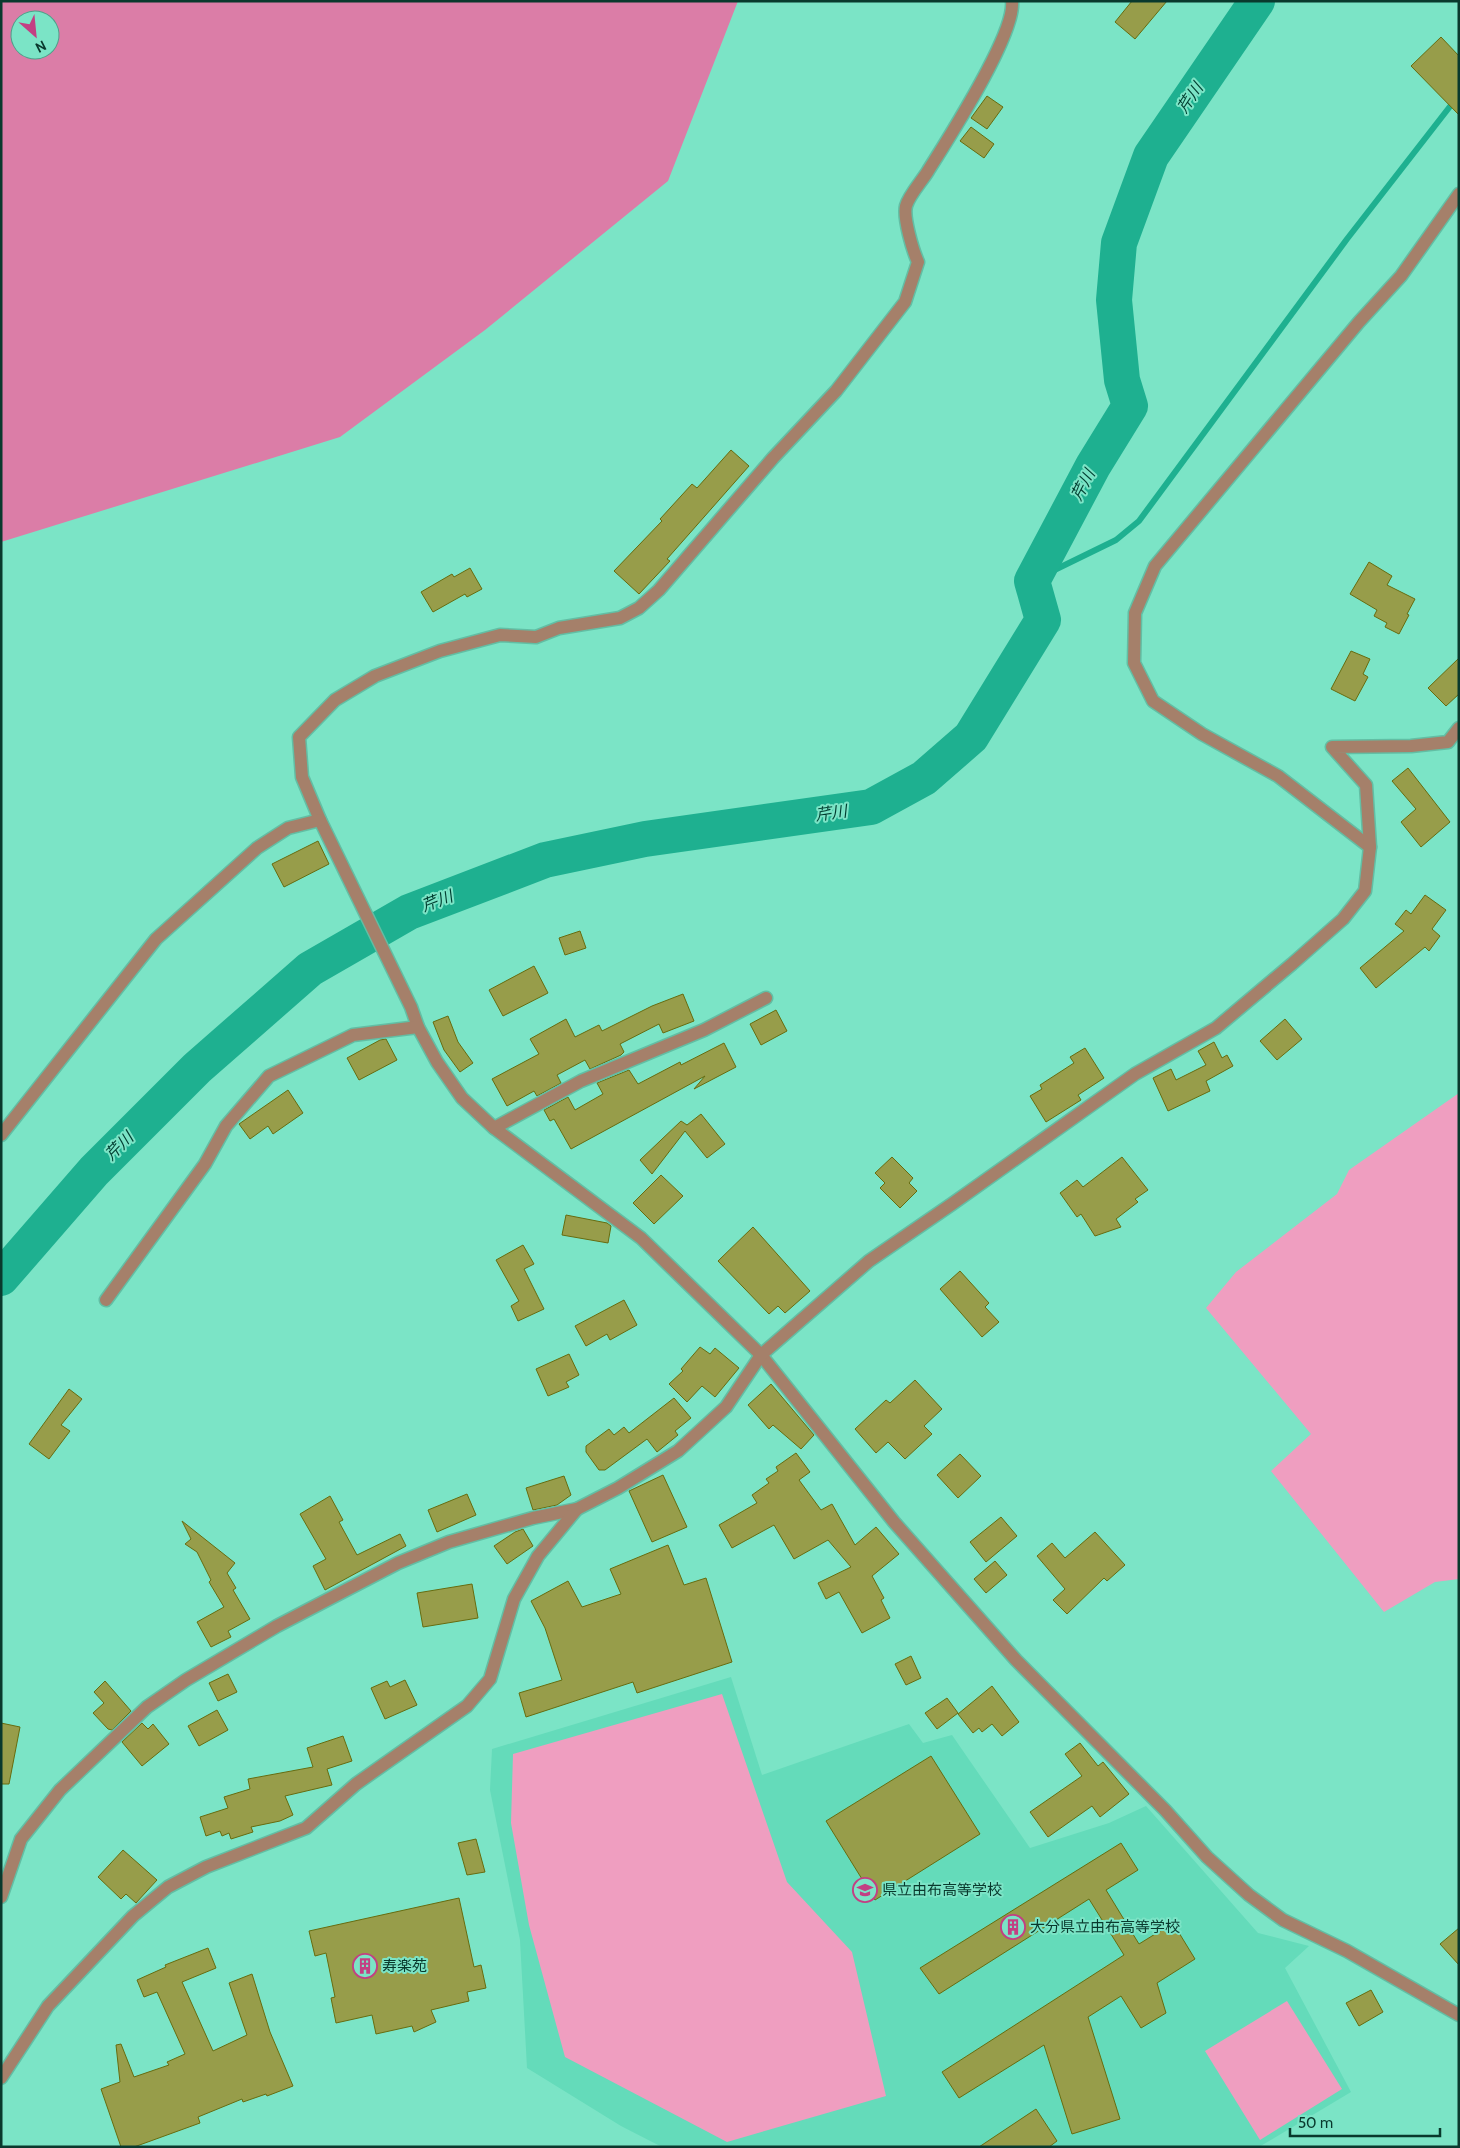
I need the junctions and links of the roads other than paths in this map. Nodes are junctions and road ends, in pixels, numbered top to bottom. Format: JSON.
{"nodes":[{"id":1,"x":1012,"y":1,"type":"edge"},
{"id":2,"x":1459,"y":194,"type":"edge"},
{"id":3,"x":1459,"y":728,"type":"edge"},
{"id":4,"x":320,"y":820,"type":"junction"},
{"id":5,"x":1370,"y":847,"type":"junction"},
{"id":6,"x":766,"y":998,"type":"dead end"},
{"id":7,"x":418,"y":1027,"type":"junction"},
{"id":8,"x":494,"y":1128,"type":"junction"},
{"id":9,"x":1,"y":1136,"type":"edge"},
{"id":10,"x":106,"y":1300,"type":"dead end"},
{"id":11,"x":761,"y":1355,"type":"junction"},
{"id":12,"x":577,"y":1509,"type":"junction"},
{"id":13,"x":1,"y":1897,"type":"edge"},
{"id":14,"x":1459,"y":2015,"type":"edge"},
{"id":15,"x":1,"y":2078,"type":"edge"}],
"edges":[{"from":1,"to":4,"type":"street"},
{"from":2,"to":5,"type":"street"},
{"from":3,"to":5,"type":"street"},
{"from":4,"to":7,"type":"street"},
{"from":4,"to":9,"type":"street"},
{"from":5,"to":11,"type":"street"},
{"from":6,"to":8,"type":"street"},
{"from":7,"to":8,"type":"street"},
{"from":7,"to":10,"type":"street"},
{"from":8,"to":11,"type":"street"},
{"from":11,"to":12,"type":"street"},
{"from":11,"to":14,"type":"street"},
{"from":12,"to":13,"type":"street"},
{"from":12,"to":15,"type":"street"}]}
